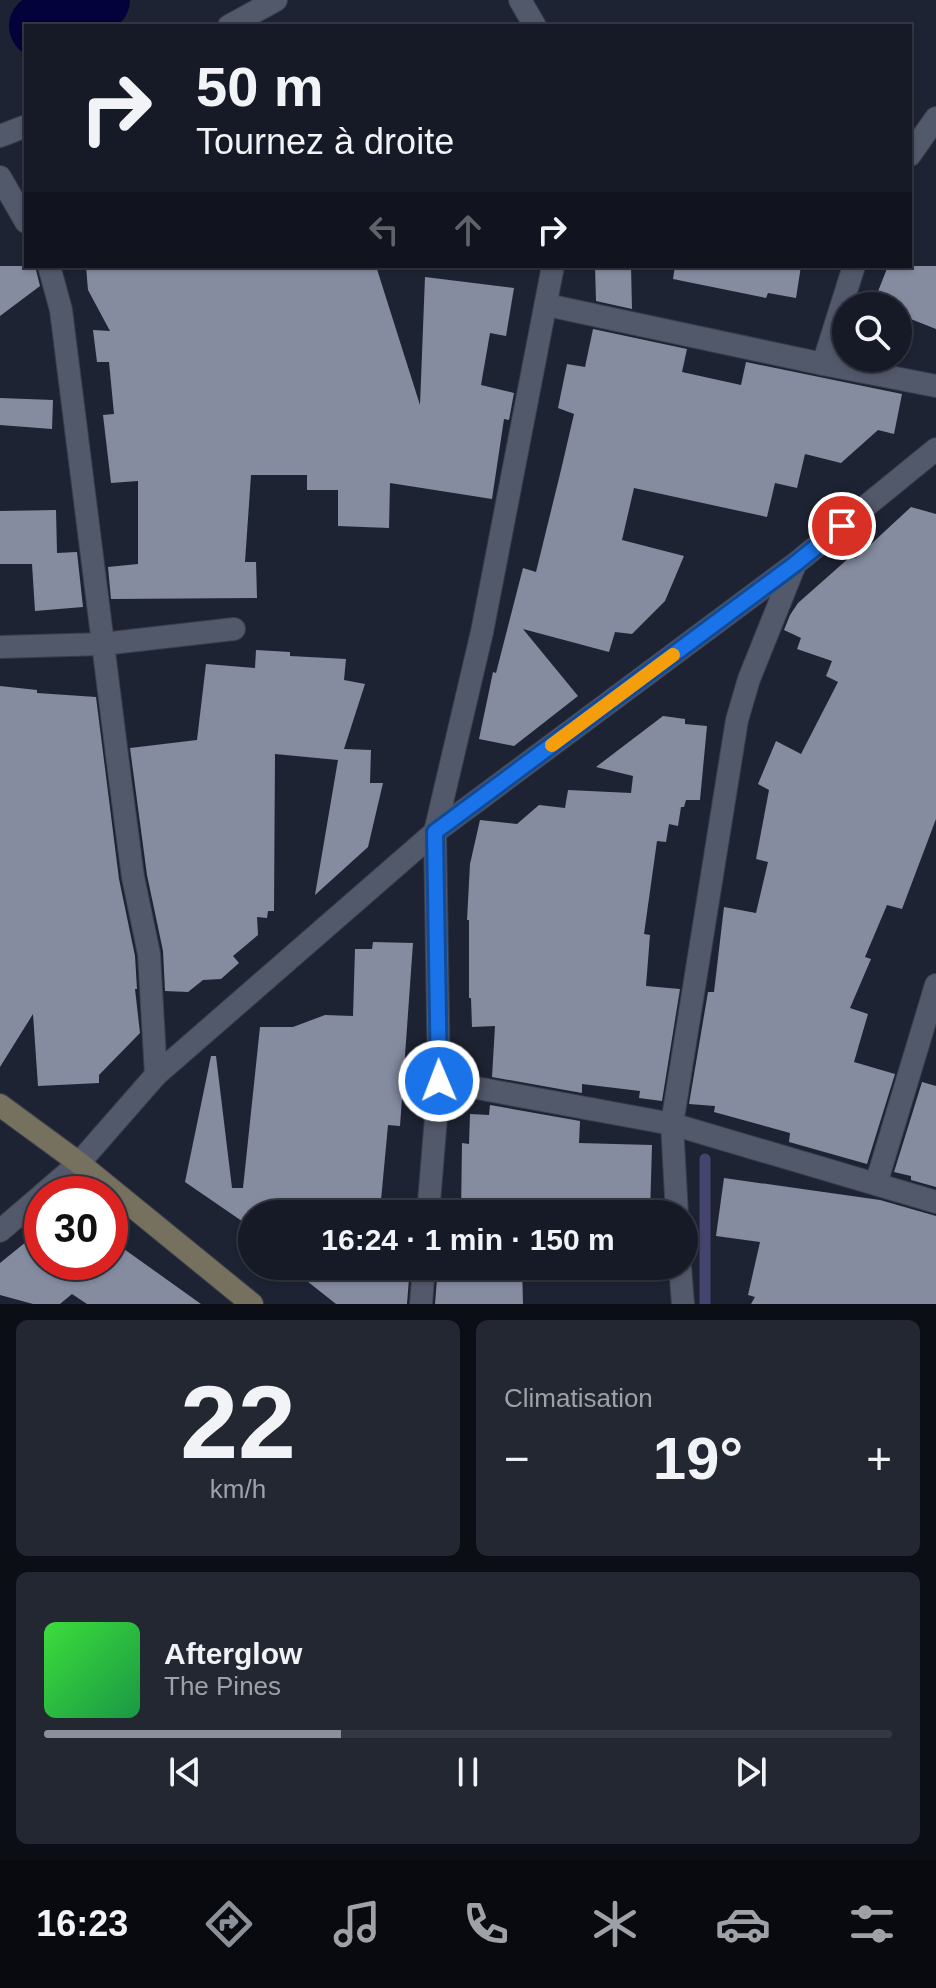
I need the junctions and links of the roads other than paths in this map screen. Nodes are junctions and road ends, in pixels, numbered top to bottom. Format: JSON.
{"nodes":[{"id":1,"x":276,"y":0,"type":"edge"},
{"id":2,"x":520,"y":0,"type":"edge"},
{"id":3,"x":233,"y":24,"type":"edge"},
{"id":4,"x":534,"y":24,"type":"edge"},
{"id":5,"x":936,"y":118,"type":"edge"},
{"id":6,"x":24,"y":127,"type":"edge"},
{"id":7,"x":0,"y":136,"type":"edge"},
{"id":8,"x":912,"y":152,"type":"edge"},
{"id":9,"x":0,"y":177,"type":"edge"},
{"id":10,"x":24,"y":219,"type":"edge"},
{"id":11,"x":50,"y":268,"type":"edge"},
{"id":12,"x":553,"y":268,"type":"edge"},
{"id":13,"x":853,"y":268,"type":"edge"},
{"id":14,"x":547,"y":305,"type":"junction"},
{"id":15,"x":823,"y":364,"type":"junction"},
{"id":16,"x":936,"y":386,"type":"edge"},
{"id":17,"x":936,"y":449,"type":"edge"},
{"id":18,"x":795,"y":564,"type":"junction"},
{"id":19,"x":234,"y":629,"type":"dead end"},
{"id":20,"x":103,"y":644,"type":"junction"},
{"id":21,"x":0,"y":647,"type":"edge"},
{"id":22,"x":435,"y":832,"type":"junction"},
{"id":23,"x":936,"y":985,"type":"edge"},
{"id":24,"x":156,"y":1075,"type":"junction"},
{"id":25,"x":439,"y":1081,"type":"junction"},
{"id":26,"x":0,"y":1105,"type":"edge"},
{"id":27,"x":672,"y":1124,"type":"junction"},
{"id":28,"x":79,"y":1163,"type":"junction"},
{"id":29,"x":63,"y":1176,"type":"edge"},
{"id":30,"x":876,"y":1184,"type":"junction"},
{"id":31,"x":429,"y":1200,"type":"edge"},
{"id":32,"x":676,"y":1200,"type":"edge"},
{"id":33,"x":936,"y":1202,"type":"edge"},
{"id":34,"x":24,"y":1210,"type":"edge"},
{"id":35,"x":0,"y":1231,"type":"edge"},
{"id":36,"x":423,"y":1280,"type":"edge"},
{"id":37,"x":681,"y":1280,"type":"edge"},
{"id":38,"x":252,"y":1304,"type":"edge"},
{"id":39,"x":421,"y":1304,"type":"edge"},
{"id":40,"x":683,"y":1304,"type":"edge"}],
"edges":[{"from":1,"to":3,"type":"street"},
{"from":2,"to":4,"type":"street"},
{"from":5,"to":8,"type":"street"},
{"from":6,"to":7,"type":"street"},
{"from":9,"to":10,"type":"street"},
{"from":11,"to":20,"type":"street"},
{"from":12,"to":14,"type":"street"},
{"from":13,"to":15,"type":"street"},
{"from":14,"to":15,"type":"street"},
{"from":14,"to":22,"type":"street"},
{"from":15,"to":16,"type":"street"},
{"from":17,"to":18,"type":"street"},
{"from":18,"to":22,"type":"street"},
{"from":18,"to":27,"type":"street"},
{"from":19,"to":20,"type":"street"},
{"from":20,"to":21,"type":"street"},
{"from":20,"to":24,"type":"street"},
{"from":22,"to":24,"type":"street"},
{"from":22,"to":25,"type":"street"},
{"from":23,"to":30,"type":"street"},
{"from":24,"to":28,"type":"street"},
{"from":25,"to":27,"type":"street"},
{"from":25,"to":31,"type":"street"},
{"from":26,"to":28,"type":"main road"},
{"from":27,"to":30,"type":"street"},
{"from":27,"to":32,"type":"street"},
{"from":28,"to":29,"type":"street"},
{"from":28,"to":38,"type":"main road"},
{"from":30,"to":33,"type":"street"},
{"from":34,"to":35,"type":"street"},
{"from":36,"to":39,"type":"street"},
{"from":37,"to":40,"type":"street"}]}
